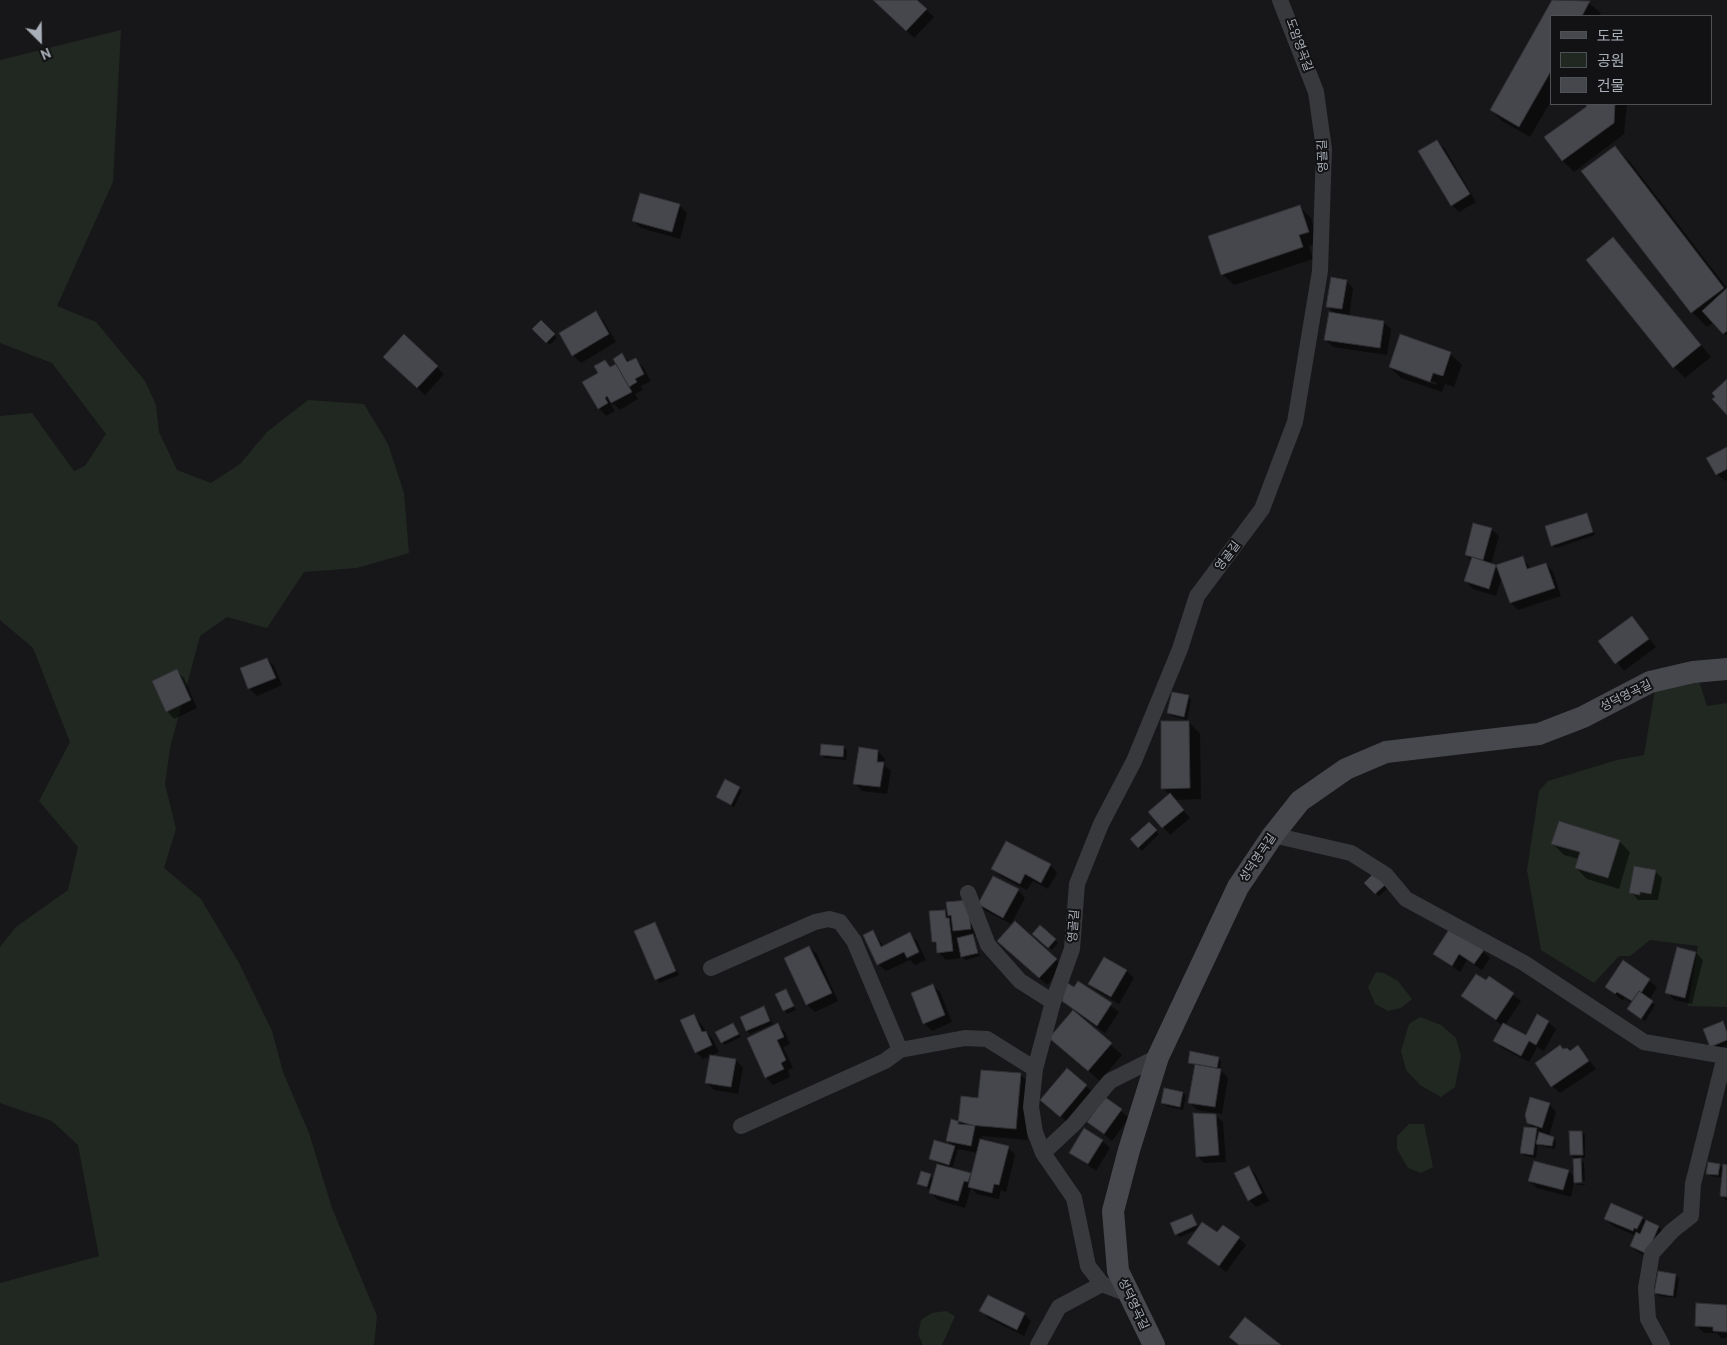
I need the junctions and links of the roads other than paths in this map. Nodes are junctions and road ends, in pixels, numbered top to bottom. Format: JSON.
{"nodes":[{"id":1,"x":1280,"y":0,"type":"edge"},
{"id":2,"x":1316,"y":92,"type":"joint"},
{"id":3,"x":1727,"y":669,"type":"edge"},
{"id":4,"x":1273,"y":835,"type":"junction"},
{"id":5,"x":968,"y":893,"type":"dead end"},
{"id":6,"x":711,"y":968,"type":"dead end"},
{"id":7,"x":1053,"y":1002,"type":"junction"},
{"id":8,"x":900,"y":1050,"type":"junction"},
{"id":9,"x":1726,"y":1055,"type":"edge"},
{"id":10,"x":1158,"y":1057,"type":"junction"},
{"id":11,"x":1035,"y":1069,"type":"junction"},
{"id":12,"x":742,"y":1126,"type":"dead end"},
{"id":13,"x":1043,"y":1153,"type":"junction"},
{"id":14,"x":1102,"y":1284,"type":"junction"},
{"id":15,"x":1128,"y":1294,"type":"junction"},
{"id":16,"x":1038,"y":1345,"type":"edge"},
{"id":17,"x":1154,"y":1345,"type":"edge"},
{"id":18,"x":1662,"y":1345,"type":"edge"}],
"edges":[{"from":1,"to":2,"type":"street","name":"도암영곡길"},
{"from":2,"to":7,"type":"street","name":"영골길"},
{"from":3,"to":4,"type":"main road","name":"성덕영곡길"},
{"from":4,"to":9,"type":"street"},
{"from":4,"to":10,"type":"main road","name":"성덕영곡길"},
{"from":5,"to":7,"type":"street"},
{"from":6,"to":8,"type":"street"},
{"from":7,"to":11,"type":"street","name":"영골길"},
{"from":8,"to":11,"type":"street"},
{"from":8,"to":12,"type":"street"},
{"from":9,"to":18,"type":"street"},
{"from":10,"to":13,"type":"street"},
{"from":10,"to":15,"type":"main road","name":"성덕영곡길"},
{"from":11,"to":13,"type":"street","name":"영골길"},
{"from":13,"to":14,"type":"street","name":"영골길"},
{"from":14,"to":15,"type":"street"},
{"from":14,"to":16,"type":"street"},
{"from":15,"to":17,"type":"main road","name":"성덕영곡길"}]}
